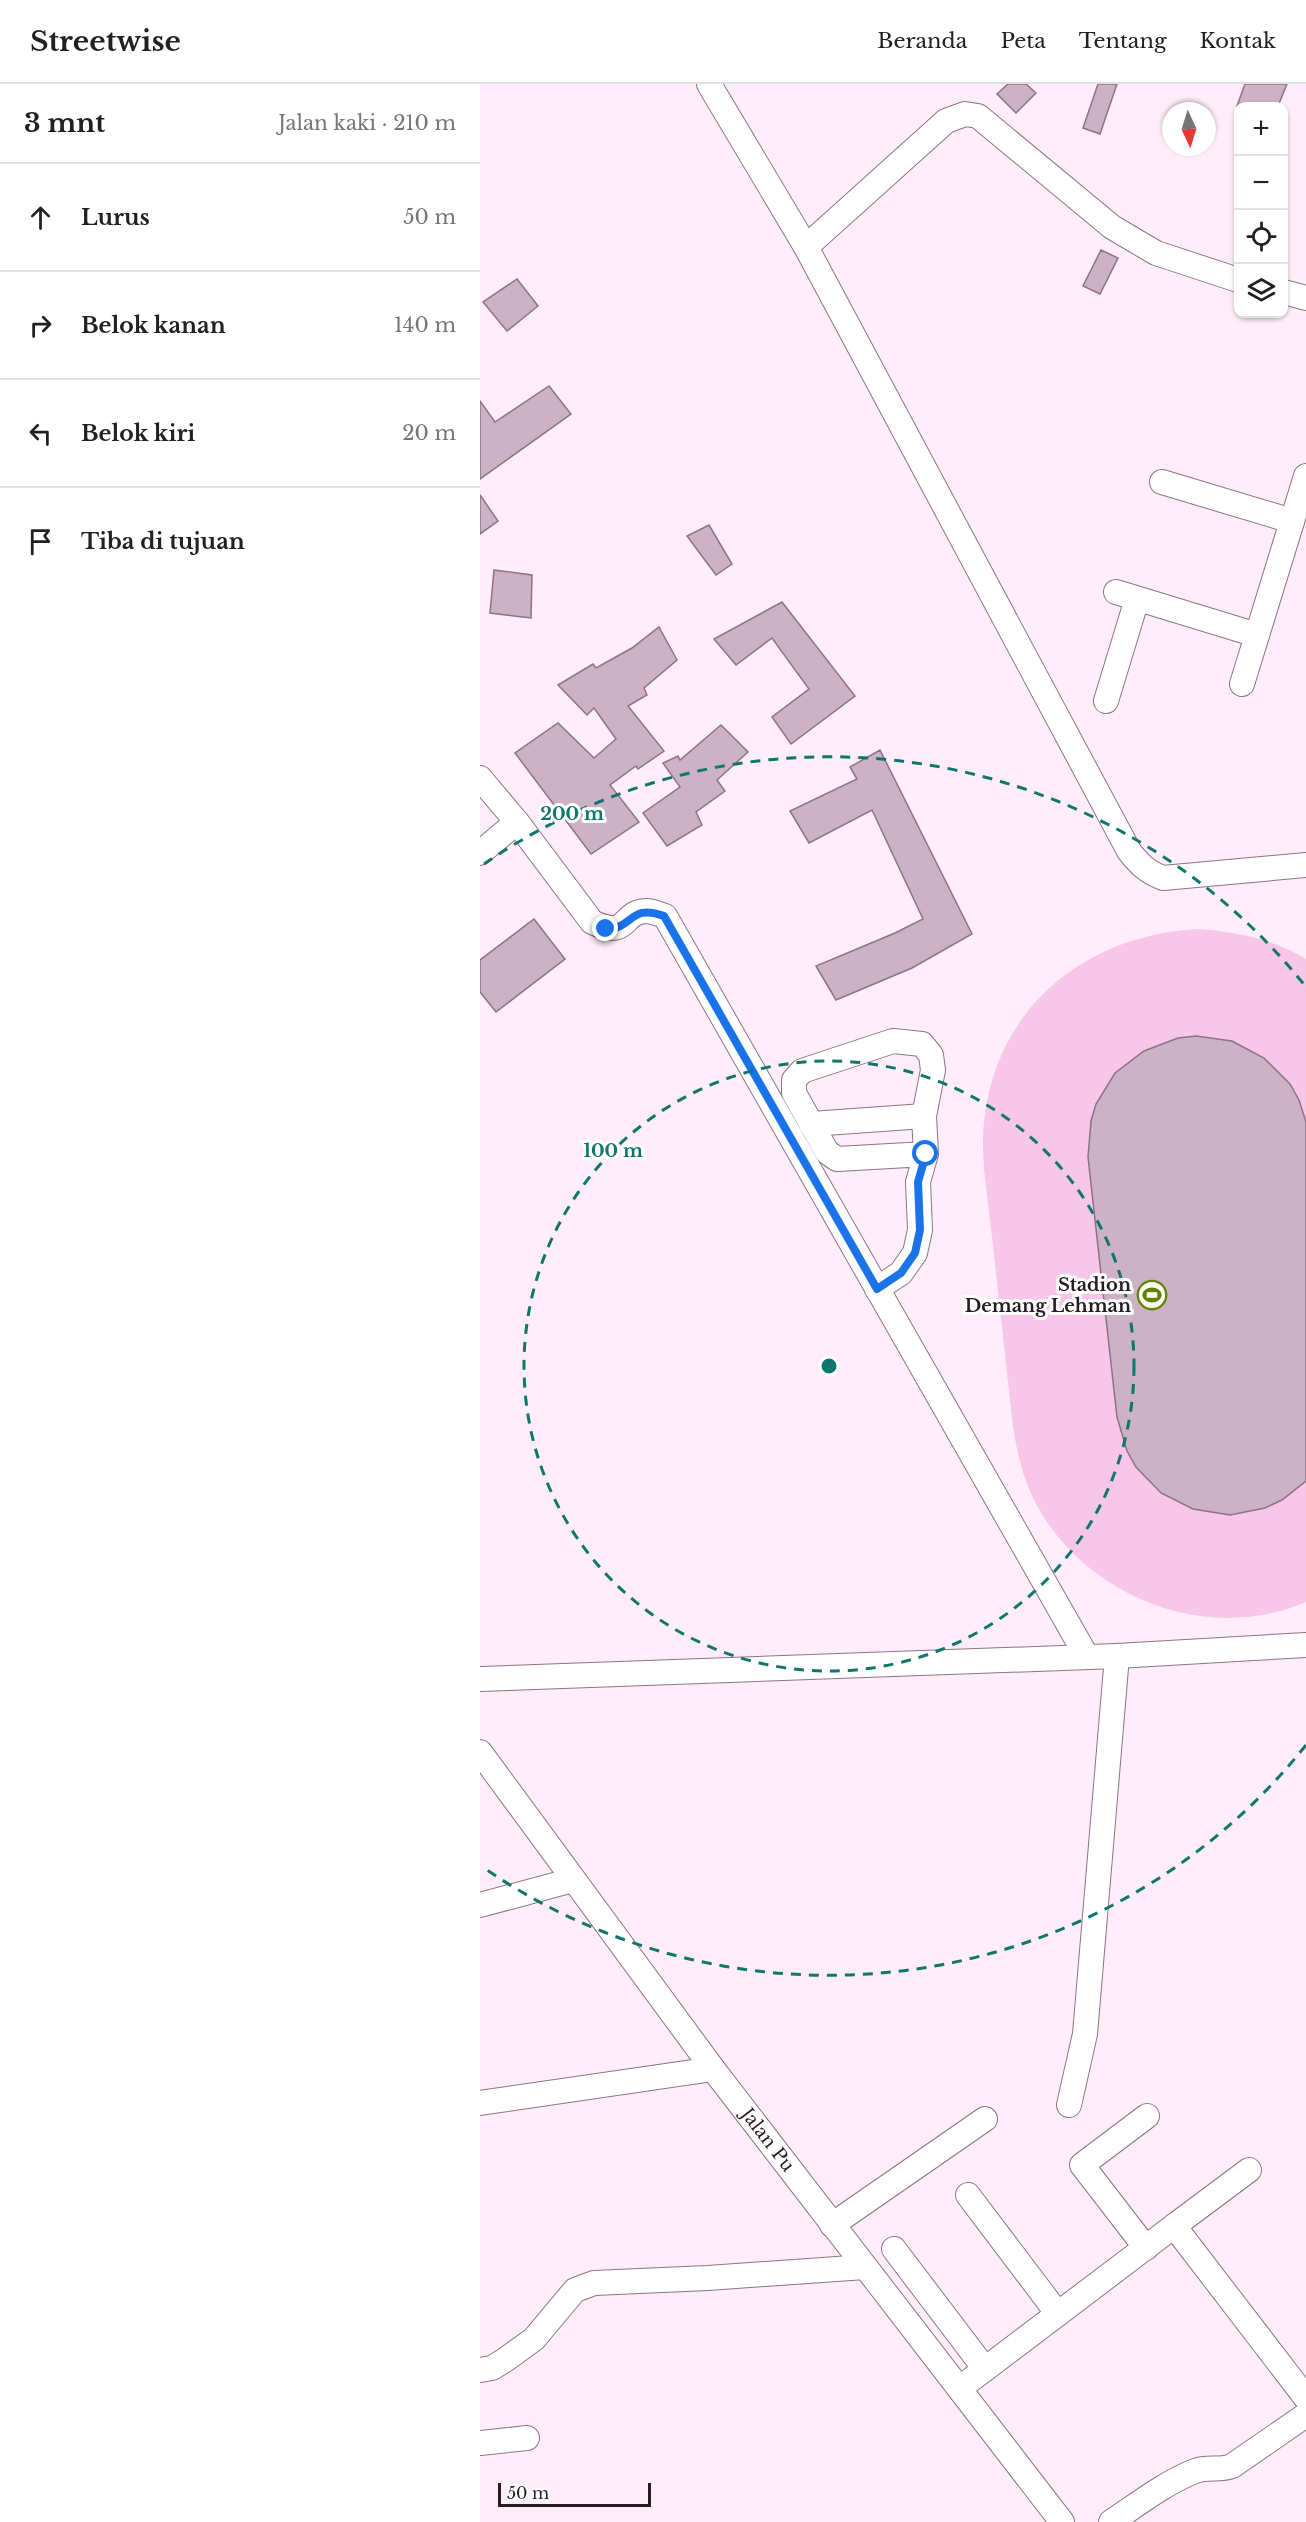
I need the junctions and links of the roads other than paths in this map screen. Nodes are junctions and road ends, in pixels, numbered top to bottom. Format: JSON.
{"nodes":[{"id":1,"x":709,"y":84,"type":"edge"},
{"id":2,"x":807,"y":247,"type":"junction"},
{"id":3,"x":1234,"y":278,"type":"edge"},
{"id":4,"x":1288,"y":293,"type":"edge"},
{"id":5,"x":1306,"y":298,"type":"edge"},
{"id":6,"x":1306,"y":476,"type":"edge"},
{"id":7,"x":1162,"y":482,"type":"dead end"},
{"id":8,"x":1292,"y":521,"type":"junction"},
{"id":9,"x":1257,"y":635,"type":"junction"},
{"id":10,"x":1242,"y":684,"type":"dead end"},
{"id":11,"x":1106,"y":701,"type":"dead end"},
{"id":12,"x":480,"y":778,"type":"edge"},
{"id":13,"x":518,"y":822,"type":"junction"},
{"id":14,"x":480,"y":853,"type":"edge"},
{"id":15,"x":1306,"y":865,"type":"edge"},
{"id":16,"x":924,"y":1116,"type":"junction"},
{"id":17,"x":811,"y":1124,"type":"junction"},
{"id":18,"x":926,"y":1154,"type":"junction"},
{"id":19,"x":877,"y":1289,"type":"junction"},
{"id":20,"x":1306,"y":1645,"type":"edge"},
{"id":21,"x":1117,"y":1656,"type":"junction"},
{"id":22,"x":1087,"y":1658,"type":"junction"},
{"id":23,"x":480,"y":1680,"type":"edge"},
{"id":24,"x":480,"y":1752,"type":"edge"},
{"id":25,"x":488,"y":1777,"type":"edge"},
{"id":26,"x":573,"y":1880,"type":"junction"},
{"id":27,"x":480,"y":1905,"type":"edge"},
{"id":28,"x":712,"y":2069,"type":"junction"},
{"id":29,"x":480,"y":2103,"type":"edge"},
{"id":30,"x":1070,"y":2105,"type":"dead end"},
{"id":31,"x":1147,"y":2116,"type":"dead end"},
{"id":32,"x":985,"y":2119,"type":"dead end"},
{"id":33,"x":1249,"y":2170,"type":"dead end"},
{"id":34,"x":968,"y":2196,"type":"dead end"},
{"id":35,"x":832,"y":2224,"type":"junction"},
{"id":36,"x":1174,"y":2226,"type":"junction"},
{"id":37,"x":1146,"y":2248,"type":"junction"},
{"id":38,"x":894,"y":2249,"type":"dead end"},
{"id":39,"x":865,"y":2267,"type":"junction"},
{"id":40,"x":1058,"y":2314,"type":"junction"},
{"id":41,"x":985,"y":2368,"type":"junction"},
{"id":42,"x":480,"y":2370,"type":"edge"},
{"id":43,"x":960,"y":2388,"type":"junction"},
{"id":44,"x":1306,"y":2398,"type":"edge"},
{"id":45,"x":1306,"y":2415,"type":"edge"},
{"id":46,"x":527,"y":2438,"type":"dead end"},
{"id":47,"x":480,"y":2443,"type":"edge"},
{"id":48,"x":1062,"y":2522,"type":"edge"},
{"id":49,"x":1111,"y":2522,"type":"edge"}],
"edges":[{"from":1,"to":2,"type":"street"},
{"from":2,"to":3,"type":"street"},
{"from":2,"to":15,"type":"street"},
{"from":4,"to":5,"type":"street"},
{"from":6,"to":8,"type":"street"},
{"from":7,"to":8,"type":"street"},
{"from":8,"to":9,"type":"street"},
{"from":9,"to":10,"type":"street"},
{"from":9,"to":11,"type":"street"},
{"from":12,"to":13,"type":"street"},
{"from":13,"to":14,"type":"street"},
{"from":13,"to":19,"type":"street"},
{"from":16,"to":17,"type":"street"},
{"from":16,"to":17,"type":"street"},
{"from":16,"to":18,"type":"street"},
{"from":17,"to":18,"type":"street"},
{"from":18,"to":19,"type":"street"},
{"from":19,"to":22,"type":"street"},
{"from":20,"to":21,"type":"street"},
{"from":21,"to":22,"type":"street"},
{"from":21,"to":30,"type":"street"},
{"from":22,"to":23,"type":"street"},
{"from":24,"to":25,"type":"street","name":"Jalan Pu"},
{"from":25,"to":26,"type":"street","name":"Jalan Pu"},
{"from":26,"to":27,"type":"street"},
{"from":26,"to":28,"type":"street","name":"Jalan Pu"},
{"from":28,"to":29,"type":"street"},
{"from":28,"to":35,"type":"street","name":"Jalan Pu"},
{"from":31,"to":37,"type":"street"},
{"from":32,"to":35,"type":"street"},
{"from":33,"to":36,"type":"street"},
{"from":34,"to":40,"type":"street"},
{"from":35,"to":39,"type":"street","name":"Jalan Pu"},
{"from":36,"to":37,"type":"street"},
{"from":36,"to":44,"type":"street"},
{"from":37,"to":40,"type":"street"},
{"from":38,"to":41,"type":"street"},
{"from":39,"to":42,"type":"street"},
{"from":39,"to":43,"type":"street","name":"Jalan Pu"},
{"from":40,"to":41,"type":"street"},
{"from":41,"to":43,"type":"street"},
{"from":43,"to":48,"type":"street","name":"Jalan Pu"},
{"from":45,"to":49,"type":"street"},
{"from":46,"to":47,"type":"street"}]}
